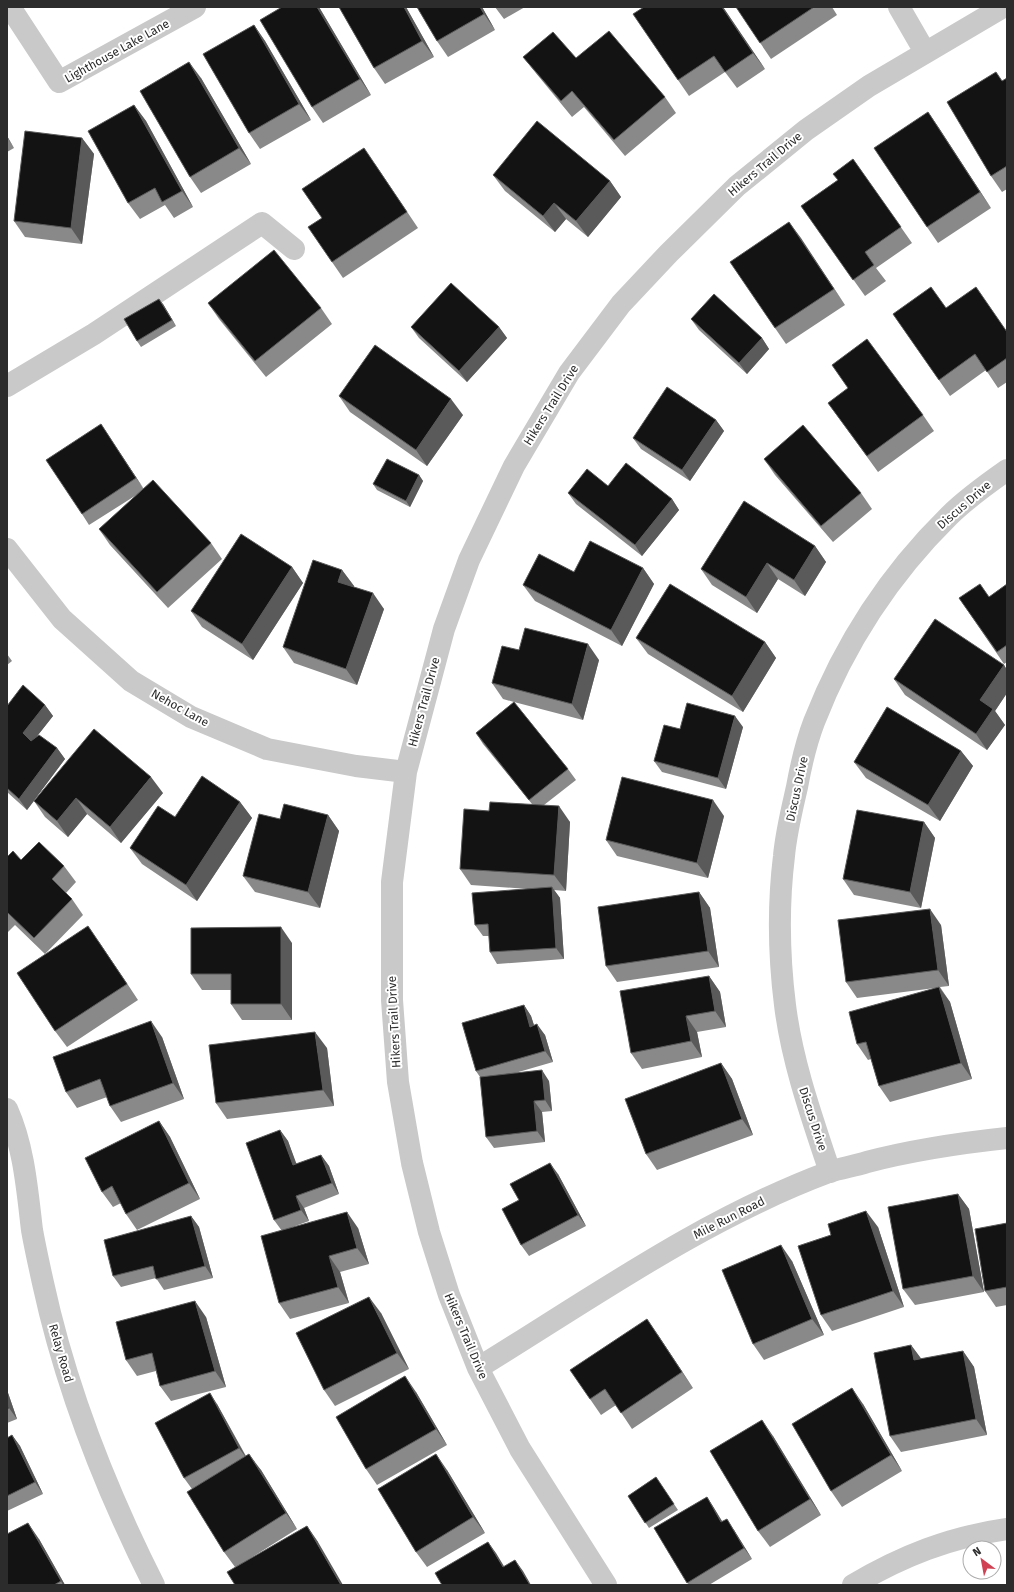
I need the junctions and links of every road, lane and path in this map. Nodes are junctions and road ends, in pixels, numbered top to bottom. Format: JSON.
{"nodes":[{"id":1,"x":10,"y":7,"type":"edge"},
{"id":2,"x":195,"y":7,"type":"edge"},
{"id":3,"x":899,"y":7,"type":"edge"},
{"id":4,"x":1003,"y":7,"type":"edge"},
{"id":5,"x":925,"y":52,"type":"junction"},
{"id":6,"x":294,"y":249,"type":"dead end"},
{"id":7,"x":7,"y":386,"type":"edge"},
{"id":8,"x":1007,"y":470,"type":"edge"},
{"id":9,"x":7,"y":549,"type":"edge"},
{"id":10,"x":406,"y":772,"type":"junction"},
{"id":11,"x":7,"y":1109,"type":"edge"},
{"id":12,"x":1007,"y":1138,"type":"edge"},
{"id":13,"x":830,"y":1172,"type":"junction"},
{"id":14,"x":478,"y":1368,"type":"junction"},
{"id":15,"x":1007,"y":1529,"type":"edge"},
{"id":16,"x":154,"y":1585,"type":"edge"},
{"id":17,"x":606,"y":1585,"type":"edge"},
{"id":18,"x":853,"y":1585,"type":"edge"}],
"edges":[{"from":1,"to":2,"type":"street","name":"Lighthouse Lake Lane"},
{"from":3,"to":5,"type":"street"},
{"from":4,"to":5,"type":"street","name":"Hikers Trail Drive"},
{"from":5,"to":10,"type":"street","name":"Hikers Trail Drive"},
{"from":6,"to":7,"type":"street"},
{"from":8,"to":13,"type":"street","name":"Discus Drive"},
{"from":9,"to":10,"type":"street","name":"Nehoc Lane"},
{"from":10,"to":14,"type":"street","name":"Hikers Trail Drive"},
{"from":11,"to":16,"type":"street","name":"Relay Road"},
{"from":12,"to":13,"type":"street","name":"Mile Run Road"},
{"from":13,"to":14,"type":"street","name":"Mile Run Road"},
{"from":14,"to":17,"type":"street","name":"Hikers Trail Drive"},
{"from":15,"to":18,"type":"street"}]}
